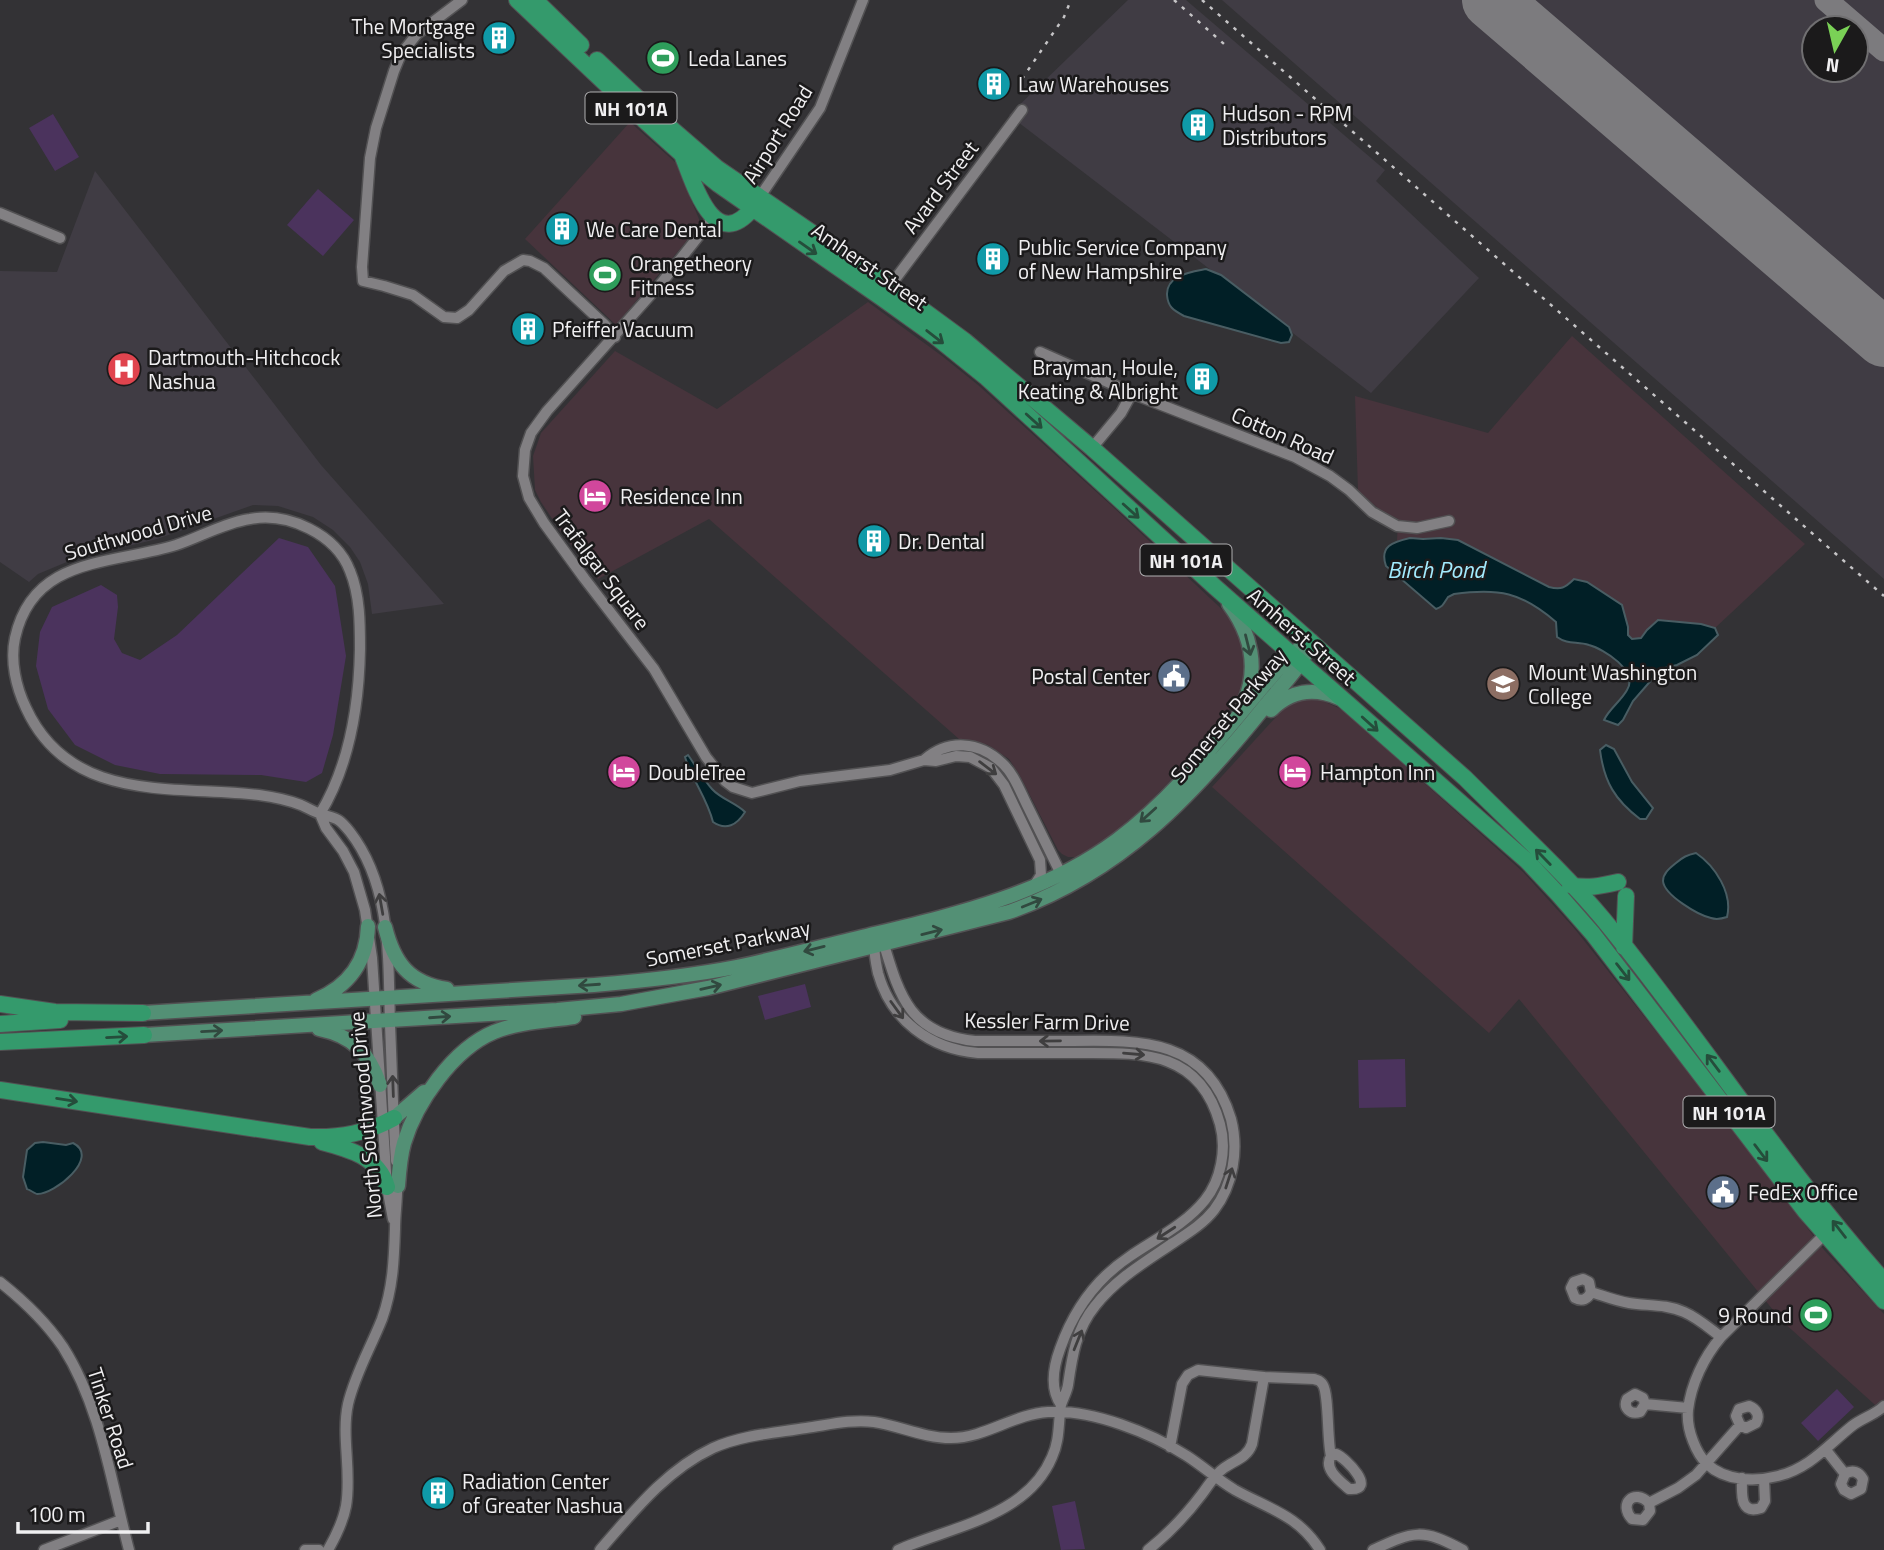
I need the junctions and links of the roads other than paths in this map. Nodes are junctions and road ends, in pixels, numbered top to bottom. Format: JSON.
{"nodes":[{"id":1,"x":462,"y":0,"type":"edge"},
{"id":2,"x":517,"y":0,"type":"edge"},
{"id":3,"x":535,"y":0,"type":"edge"},
{"id":4,"x":863,"y":0,"type":"edge"},
{"id":5,"x":1022,"y":110,"type":"dead end"},
{"id":6,"x":681,"y":154,"type":"junction"},
{"id":7,"x":755,"y":204,"type":"junction"},
{"id":8,"x":0,"y":213,"type":"edge"},
{"id":9,"x":713,"y":218,"type":"junction"},
{"id":10,"x":60,"y":238,"type":"dead end"},
{"id":11,"x":890,"y":286,"type":"junction"},
{"id":12,"x":615,"y":337,"type":"junction"},
{"id":13,"x":1040,"y":352,"type":"dead end"},
{"id":14,"x":1132,"y":393,"type":"junction"},
{"id":15,"x":1092,"y":448,"type":"junction"},
{"id":16,"x":1449,"y":520,"type":"dead end"},
{"id":17,"x":1215,"y":587,"type":"junction"},
{"id":18,"x":1311,"y":641,"type":"junction"},
{"id":19,"x":1296,"y":659,"type":"junction"},
{"id":20,"x":1341,"y":699,"type":"junction"},
{"id":21,"x":1235,"y":719,"type":"junction"},
{"id":22,"x":1248,"y":728,"type":"junction"},
{"id":23,"x":924,"y":760,"type":"junction"},
{"id":24,"x":320,"y":814,"type":"junction"},
{"id":25,"x":1064,"y":881,"type":"junction"},
{"id":26,"x":1570,"y":884,"type":"junction"},
{"id":27,"x":1031,"y":889,"type":"junction"},
{"id":28,"x":368,"y":926,"type":"junction"},
{"id":29,"x":384,"y":927,"type":"junction"},
{"id":30,"x":879,"y":941,"type":"junction"},
{"id":31,"x":1624,"y":947,"type":"junction"},
{"id":32,"x":476,"y":992,"type":"junction"},
{"id":33,"x":382,"y":998,"type":"junction"},
{"id":34,"x":644,"y":1000,"type":"junction"},
{"id":35,"x":304,"y":1003,"type":"junction"},
{"id":36,"x":0,"y":1004,"type":"edge"},
{"id":37,"x":143,"y":1013,"type":"junction"},
{"id":38,"x":383,"y":1021,"type":"junction"},
{"id":39,"x":0,"y":1024,"type":"edge"},
{"id":40,"x":293,"y":1026,"type":"junction"},
{"id":41,"x":144,"y":1035,"type":"joint"},
{"id":42,"x":0,"y":1042,"type":"edge"},
{"id":43,"x":440,"y":1076,"type":"junction"},
{"id":44,"x":380,"y":1085,"type":"junction"},
{"id":45,"x":0,"y":1090,"type":"edge"},
{"id":46,"x":388,"y":1121,"type":"junction"},
{"id":47,"x":279,"y":1132,"type":"junction"},
{"id":48,"x":392,"y":1187,"type":"junction"},
{"id":49,"x":1825,"y":1234,"type":"junction"},
{"id":50,"x":1884,"y":1281,"type":"edge"},
{"id":51,"x":0,"y":1282,"type":"edge"},
{"id":52,"x":1591,"y":1292,"type":"dead end"},
{"id":53,"x":1884,"y":1301,"type":"edge"},
{"id":54,"x":1721,"y":1337,"type":"junction"},
{"id":55,"x":1264,"y":1377,"type":"junction"},
{"id":56,"x":1645,"y":1404,"type":"dead end"},
{"id":57,"x":1884,"y":1406,"type":"edge"},
{"id":58,"x":1688,"y":1408,"type":"junction"},
{"id":59,"x":1061,"y":1409,"type":"junction"},
{"id":60,"x":1740,"y":1425,"type":"dead end"},
{"id":61,"x":1170,"y":1447,"type":"junction"},
{"id":62,"x":1826,"y":1450,"type":"junction"},
{"id":63,"x":1331,"y":1457,"type":"dead end"},
{"id":64,"x":1706,"y":1463,"type":"junction"},
{"id":65,"x":1845,"y":1474,"type":"dead end"},
{"id":66,"x":1215,"y":1476,"type":"junction"},
{"id":67,"x":1742,"y":1478,"type":"junction"},
{"id":68,"x":1765,"y":1479,"type":"junction"},
{"id":69,"x":1649,"y":1503,"type":"dead end"},
{"id":70,"x":121,"y":1520,"type":"junction"},
{"id":71,"x":44,"y":1550,"type":"edge"},
{"id":72,"x":129,"y":1550,"type":"edge"},
{"id":73,"x":304,"y":1550,"type":"edge"},
{"id":74,"x":319,"y":1550,"type":"edge"},
{"id":75,"x":328,"y":1550,"type":"edge"},
{"id":76,"x":600,"y":1550,"type":"edge"},
{"id":77,"x":898,"y":1550,"type":"edge"},
{"id":78,"x":1148,"y":1550,"type":"edge"},
{"id":79,"x":1320,"y":1550,"type":"edge"},
{"id":80,"x":1373,"y":1550,"type":"edge"},
{"id":81,"x":1463,"y":1550,"type":"edge"}],
"edges":[{"from":1,"to":12,"type":"street"},
{"from":2,"to":6,"type":"highway","name":"Amherst Street","number":"NH 101A"},
{"from":3,"to":7,"type":"highway","name":"Amherst Street","number":"NH 101A"},
{"from":4,"to":7,"type":"street","name":"Airport Road"},
{"from":5,"to":11,"type":"street","name":"Avard Street"},
{"from":6,"to":7,"type":"highway","name":"Amherst Street","number":"NH 101A"},
{"from":6,"to":9,"type":"highway"},
{"from":7,"to":9,"type":"highway"},
{"from":7,"to":11,"type":"highway","name":"Amherst Street","number":"NH 101A"},
{"from":7,"to":17,"type":"highway","name":"Amherst Street","number":"NH 101A","one_way":true},
{"from":8,"to":10,"type":"street"},
{"from":9,"to":12,"type":"street","name":"Trafalgar Square"},
{"from":11,"to":15,"type":"highway","name":"Amherst Street","number":"NH 101A"},
{"from":12,"to":23,"type":"street","name":"Trafalgar Square"},
{"from":13,"to":14,"type":"street","name":"Cotton Road"},
{"from":14,"to":15,"type":"street"},
{"from":14,"to":16,"type":"street","name":"Cotton Road"},
{"from":15,"to":18,"type":"highway","name":"Amherst Street","number":"NH 101A"},
{"from":17,"to":19,"type":"highway","name":"Amherst Street","number":"NH 101A"},
{"from":17,"to":21,"type":"main road","one_way":true},
{"from":18,"to":19,"type":"main road","name":"Somerset Parkway"},
{"from":26,"to":18,"type":"highway","name":"Amherst Street","number":"NH 101A","one_way":true},
{"from":19,"to":20,"type":"highway","name":"Amherst Street","number":"NH 101A"},
{"from":19,"to":21,"type":"main road","name":"Somerset Parkway"},
{"from":19,"to":22,"type":"main road","name":"Somerset Parkway"},
{"from":20,"to":22,"type":"main road"},
{"from":20,"to":49,"type":"highway","name":"Amherst Street","number":"NH 101A","one_way":true},
{"from":21,"to":25,"type":"main road","name":"Somerset Parkway","one_way":true},
{"from":22,"to":25,"type":"main road","name":"Somerset Parkway"},
{"from":23,"to":25,"type":"street","name":"Trafalgar Square"},
{"from":23,"to":27,"type":"street","name":"Trafalgar Square","one_way":true},
{"from":24,"to":24,"type":"street","name":"Southwood Drive"},
{"from":24,"to":28,"type":"street","name":"Southwood Drive"},
{"from":29,"to":24,"type":"street","name":"Southwood Drive","one_way":true},
{"from":25,"to":27,"type":"main road","name":"Somerset Parkway"},
{"from":30,"to":25,"type":"main road","name":"Somerset Parkway","one_way":true},
{"from":26,"to":31,"type":"highway","name":"Amherst Street","number":"NH 101A"},
{"from":26,"to":31,"type":"highway"},
{"from":27,"to":30,"type":"main road","name":"Somerset Parkway"},
{"from":28,"to":33,"type":"street","name":"Southwood Drive"},
{"from":28,"to":35,"type":"main road"},
{"from":29,"to":32,"type":"main road"},
{"from":29,"to":33,"type":"street","name":"Southwood Drive"},
{"from":30,"to":32,"type":"main road","name":"Somerset Parkway","one_way":true},
{"from":34,"to":30,"type":"main road","name":"Somerset Parkway","one_way":true},
{"from":30,"to":59,"type":"street","name":"Kessler Farm Drive"},
{"from":50,"to":31,"type":"highway","name":"Amherst Street","number":"NH 101A","one_way":true},
{"from":32,"to":33,"type":"main road","name":"Somerset Parkway"},
{"from":33,"to":35,"type":"main road","name":"Somerset Parkway"},
{"from":33,"to":38,"type":"street","name":"Southwood Drive"},
{"from":38,"to":34,"type":"main road","name":"Somerset Parkway","one_way":true},
{"from":34,"to":43,"type":"main road"},
{"from":35,"to":37,"type":"main road","name":"Somerset Parkway"},
{"from":36,"to":37,"type":"highway"},
{"from":37,"to":39,"type":"highway"},
{"from":38,"to":40,"type":"main road","name":"Somerset Parkway"},
{"from":38,"to":44,"type":"street","name":"North Southwood Drive"},
{"from":46,"to":38,"type":"street","name":"North Southwood Drive","one_way":true},
{"from":41,"to":40,"type":"main road","name":"Somerset Parkway","one_way":true},
{"from":40,"to":44,"type":"main road"},
{"from":42,"to":41,"type":"highway","one_way":true},
{"from":43,"to":46,"type":"main road"},
{"from":43,"to":48,"type":"main road"},
{"from":44,"to":46,"type":"street","name":"North Southwood Drive"},
{"from":45,"to":47,"type":"highway","one_way":true},
{"from":46,"to":47,"type":"highway"},
{"from":46,"to":48,"type":"street","name":"North Southwood Drive"},
{"from":47,"to":48,"type":"highway"},
{"from":48,"to":75,"type":"street","name":"North Southwood Drive"},
{"from":49,"to":53,"type":"highway","name":"Amherst Street","number":"NH 101A"},
{"from":49,"to":54,"type":"street"},
{"from":51,"to":70,"type":"street","name":"Tinker Road"},
{"from":52,"to":54,"type":"street"},
{"from":54,"to":58,"type":"street"},
{"from":55,"to":61,"type":"street"},
{"from":55,"to":63,"type":"street"},
{"from":55,"to":66,"type":"street"},
{"from":56,"to":58,"type":"street"},
{"from":57,"to":62,"type":"street"},
{"from":58,"to":64,"type":"street"},
{"from":59,"to":61,"type":"street"},
{"from":59,"to":76,"type":"street"},
{"from":59,"to":77,"type":"street","name":"Kessler Farm Drive"},
{"from":60,"to":64,"type":"street"},
{"from":61,"to":66,"type":"street"},
{"from":62,"to":65,"type":"street"},
{"from":62,"to":68,"type":"street"},
{"from":64,"to":67,"type":"street"},
{"from":64,"to":69,"type":"street"},
{"from":66,"to":78,"type":"street"},
{"from":66,"to":79,"type":"street"},
{"from":67,"to":68,"type":"street"},
{"from":67,"to":68,"type":"street"},
{"from":70,"to":71,"type":"street"},
{"from":70,"to":72,"type":"street","name":"Tinker Road"},
{"from":73,"to":74,"type":"street"},
{"from":80,"to":81,"type":"street"}]}
